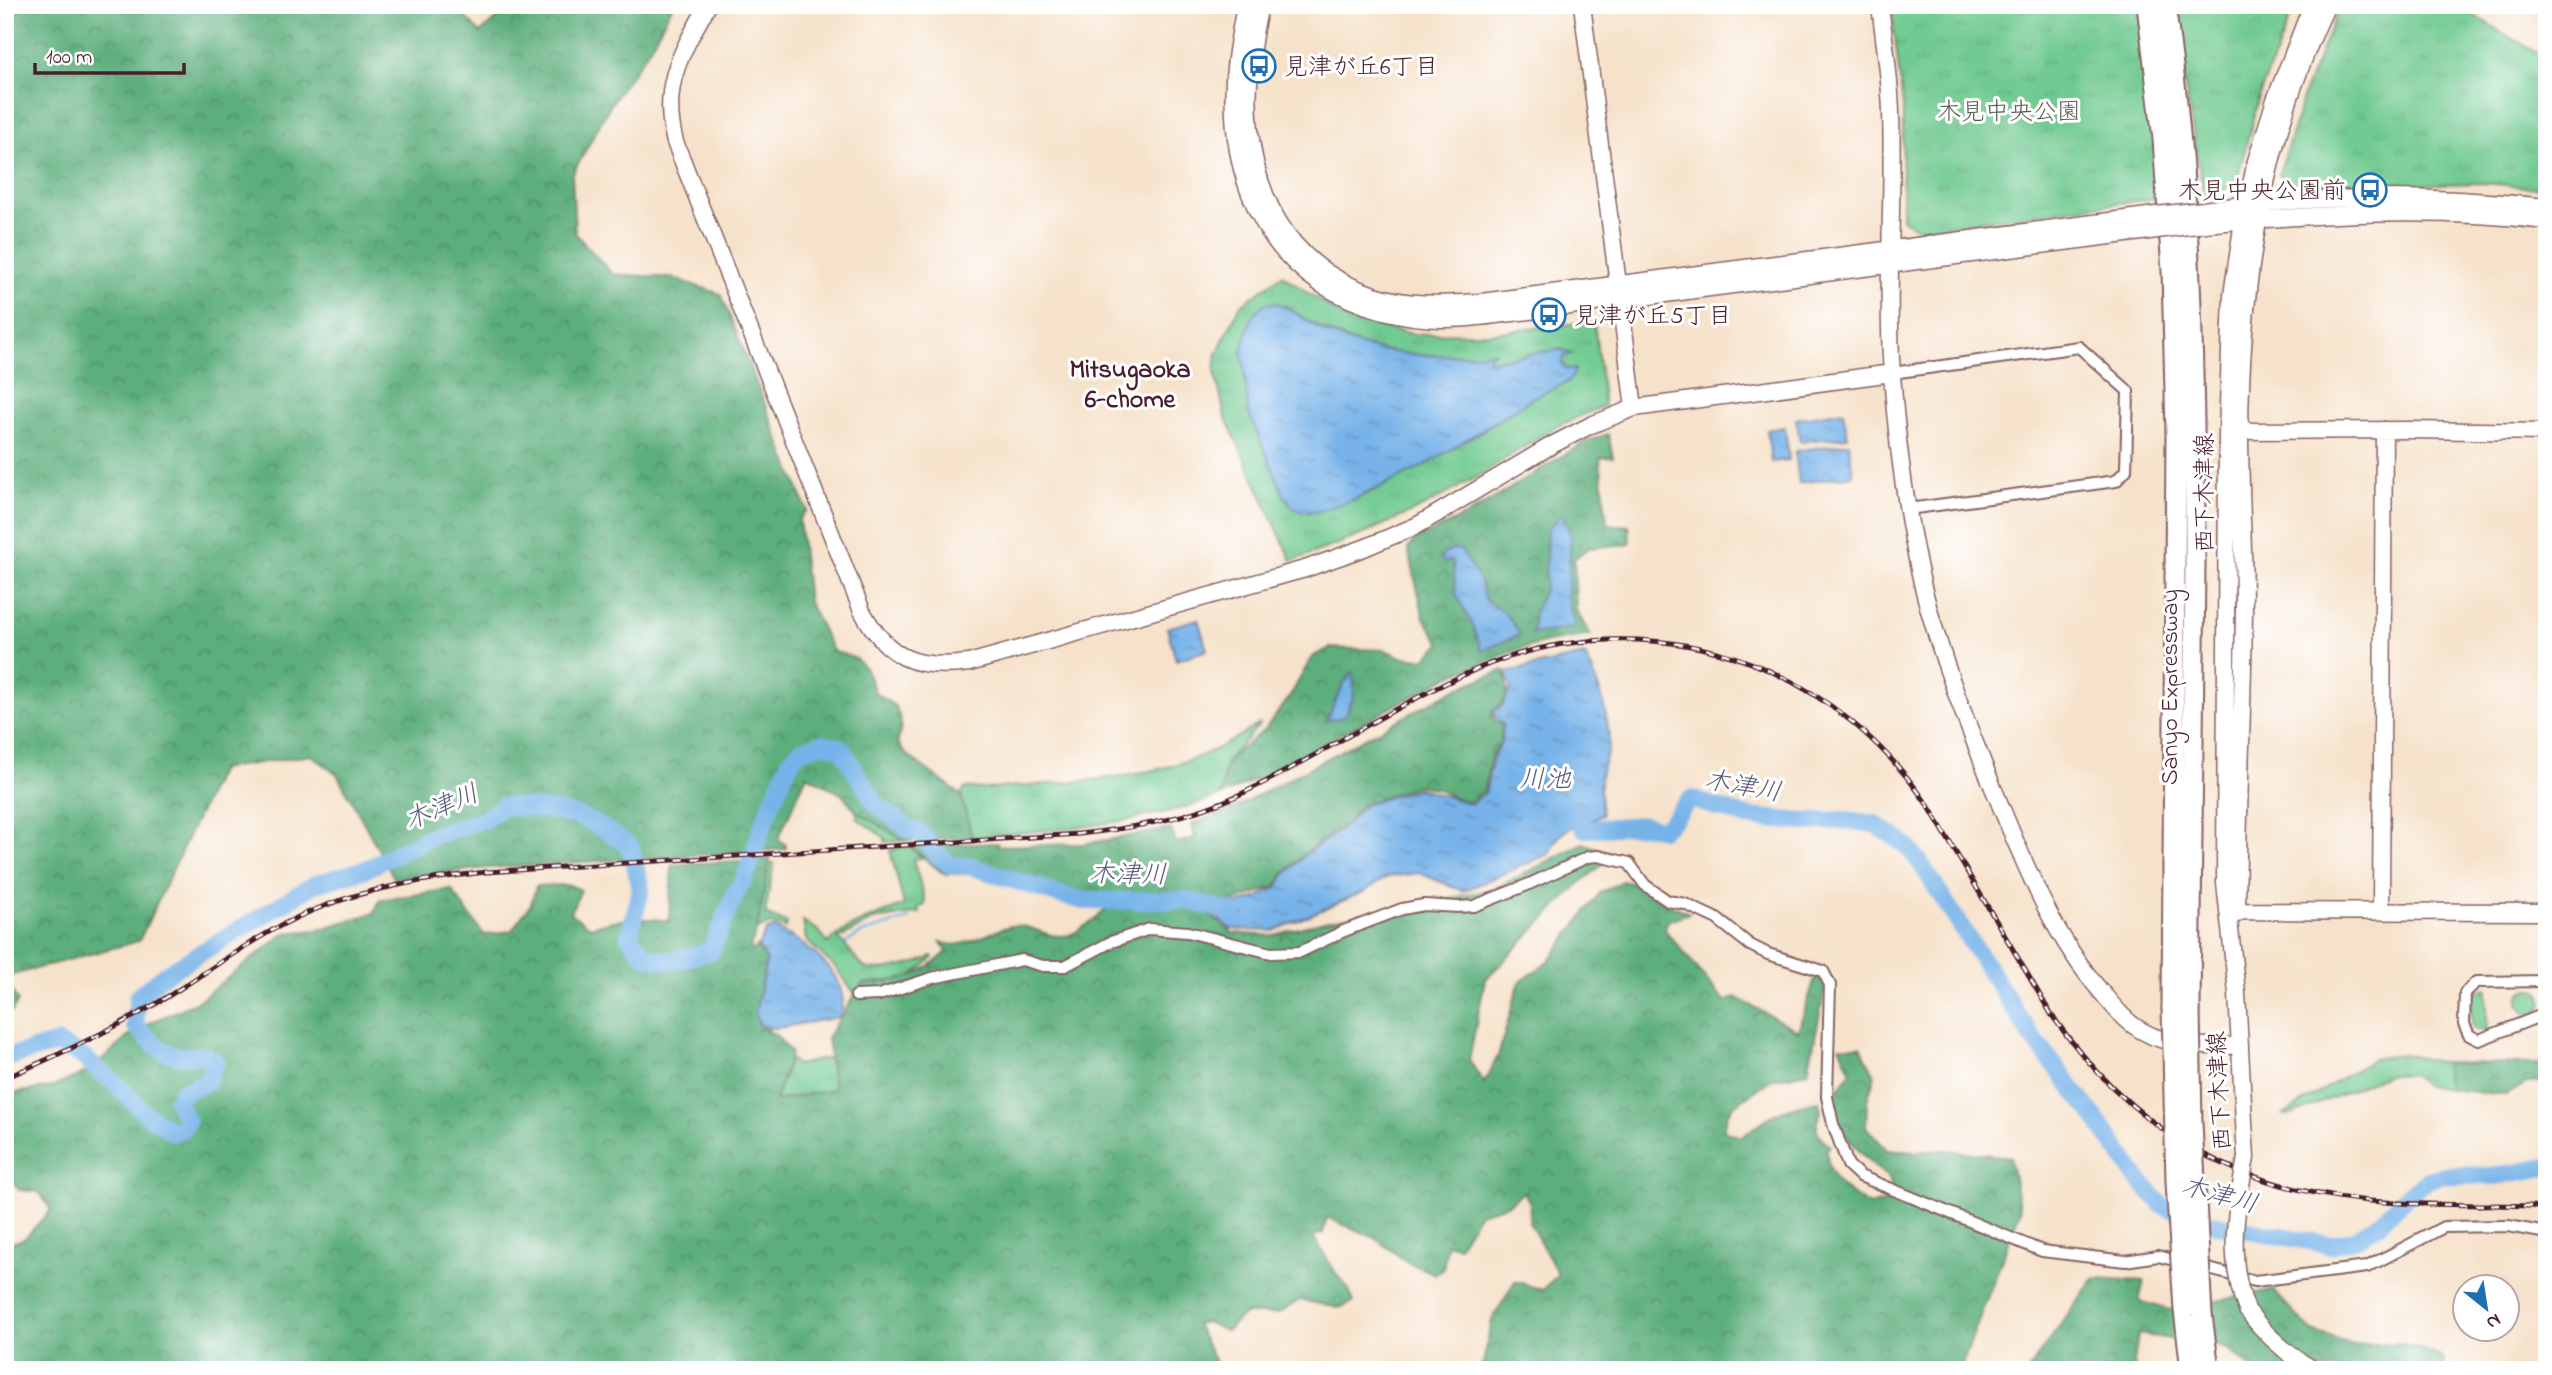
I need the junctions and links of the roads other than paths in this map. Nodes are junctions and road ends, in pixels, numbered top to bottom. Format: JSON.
{"nodes":[{"id":1,"x":708,"y":5,"type":"edge"},
{"id":2,"x":1245,"y":5,"type":"edge"},
{"id":3,"x":1260,"y":5,"type":"edge"},
{"id":4,"x":1582,"y":5,"type":"edge"},
{"id":5,"x":1880,"y":5,"type":"edge"},
{"id":6,"x":2147,"y":5,"type":"edge"},
{"id":7,"x":2165,"y":5,"type":"edge"},
{"id":8,"x":2312,"y":5,"type":"edge"},
{"id":9,"x":2327,"y":5,"type":"edge"},
{"id":10,"x":2547,"y":207,"type":"edge"},
{"id":11,"x":2252,"y":212,"type":"junction"},
{"id":12,"x":2547,"y":220,"type":"edge"},
{"id":13,"x":2157,"y":222,"type":"junction"},
{"id":14,"x":1891,"y":248,"type":"junction"},
{"id":15,"x":1891,"y":265,"type":"junction"},
{"id":16,"x":1617,"y":283,"type":"junction"},
{"id":17,"x":1620,"y":300,"type":"junction"},
{"id":18,"x":1892,"y":373,"type":"junction"},
{"id":19,"x":1634,"y":408,"type":"junction"},
{"id":20,"x":2384,"y":430,"type":"junction"},
{"id":21,"x":2234,"y":431,"type":"junction"},
{"id":22,"x":2547,"y":432,"type":"edge"},
{"id":23,"x":1908,"y":509,"type":"junction"},
{"id":24,"x":2381,"y":909,"type":"junction"},
{"id":25,"x":2233,"y":911,"type":"junction"},
{"id":26,"x":2547,"y":912,"type":"edge"},
{"id":27,"x":2547,"y":981,"type":"edge"},
{"id":28,"x":856,"y":996,"type":"dead end"},
{"id":29,"x":2181,"y":1009,"type":"junction"},
{"id":30,"x":2547,"y":1012,"type":"edge"},
{"id":31,"x":2240,"y":1045,"type":"junction"},
{"id":32,"x":2547,"y":1233,"type":"edge"},
{"id":33,"x":2193,"y":1312,"type":"junction"},
{"id":34,"x":2190,"y":1370,"type":"edge"},
{"id":35,"x":2209,"y":1370,"type":"edge"},
{"id":36,"x":2314,"y":1370,"type":"edge"}],
"edges":[{"from":1,"to":19,"type":"street"},
{"from":2,"to":17,"type":"street"},
{"from":3,"to":16,"type":"street"},
{"from":4,"to":16,"type":"street"},
{"from":5,"to":14,"type":"street"},
{"from":6,"to":29,"type":"highway","name":"Sanyo Expressway"},
{"from":7,"to":29,"type":"highway","name":"Sanyo Expressway"},
{"from":8,"to":11,"type":"street","name":"西下木津線"},
{"from":9,"to":11,"type":"street","name":"西下木津線"},
{"from":10,"to":11,"type":"street"},
{"from":11,"to":12,"type":"street"},
{"from":11,"to":13,"type":"street","bridge":true},
{"from":11,"to":21,"type":"street","name":"西下木津線"},
{"from":13,"to":14,"type":"street"},
{"from":13,"to":15,"type":"street"},
{"from":14,"to":15,"type":"street"},
{"from":14,"to":16,"type":"street"},
{"from":15,"to":17,"type":"street"},
{"from":15,"to":18,"type":"street"},
{"from":16,"to":17,"type":"street"},
{"from":17,"to":19,"type":"street"},
{"from":18,"to":19,"type":"street"},
{"from":18,"to":23,"type":"street"},
{"from":18,"to":23,"type":"street"},
{"from":20,"to":21,"type":"street"},
{"from":20,"to":22,"type":"street"},
{"from":20,"to":24,"type":"street"},
{"from":21,"to":25,"type":"street","name":"西下木津線"},
{"from":23,"to":31,"type":"street"},
{"from":24,"to":25,"type":"street"},
{"from":24,"to":26,"type":"street"},
{"from":25,"to":31,"type":"street","name":"西下木津線"},
{"from":27,"to":30,"type":"street"},
{"from":28,"to":32,"type":"street"},
{"from":29,"to":33,"type":"highway","name":"Sanyo Expressway","bridge":true},
{"from":31,"to":36,"type":"street","name":"西下木津線","bridge":true},
{"from":33,"to":34,"type":"highway","name":"Sanyo Expressway"},
{"from":33,"to":35,"type":"highway","name":"Sanyo Expressway"}]}
